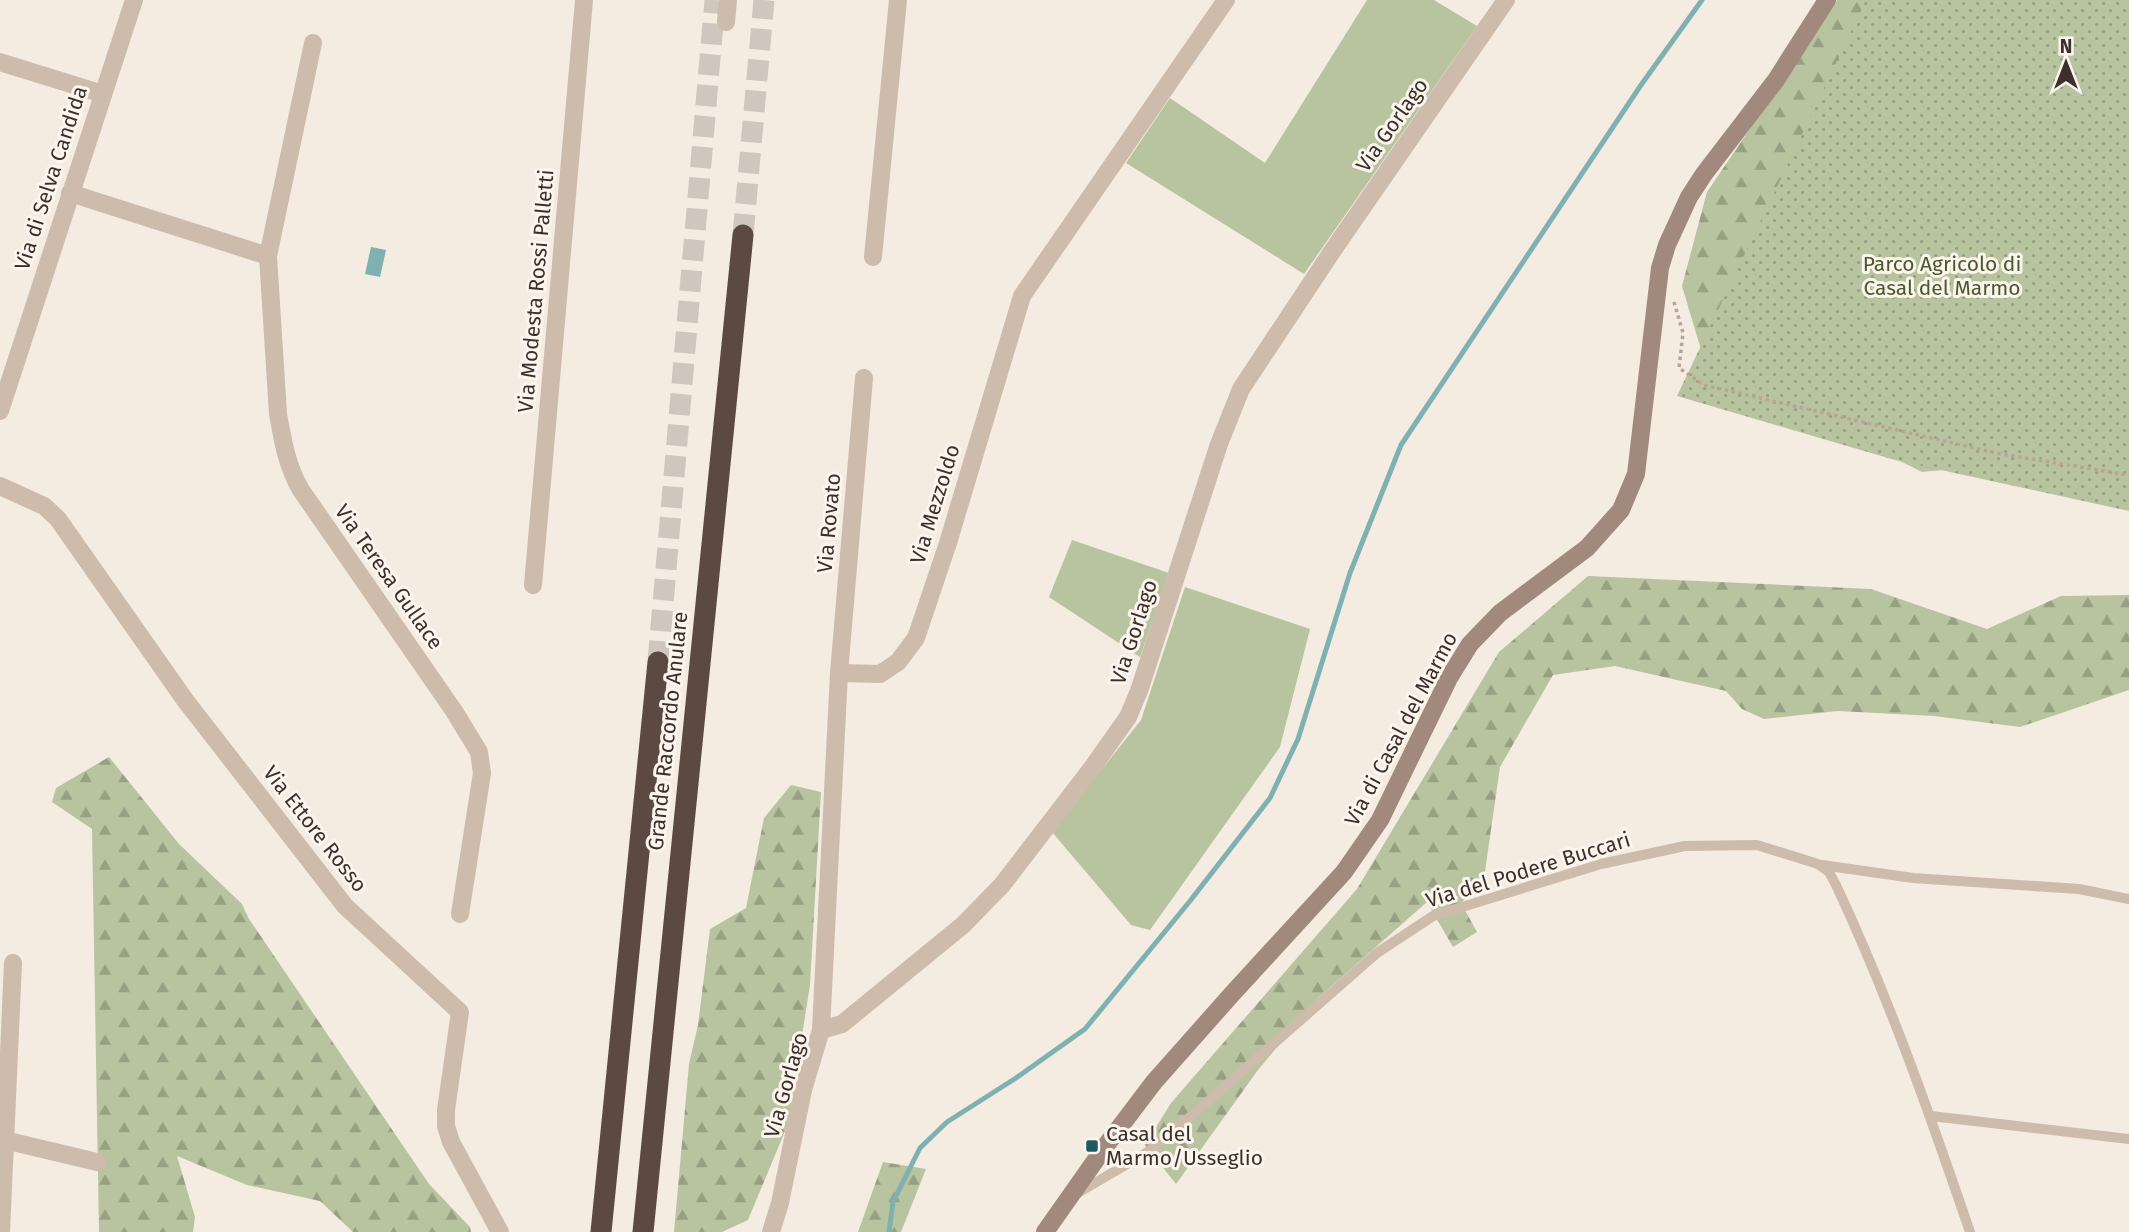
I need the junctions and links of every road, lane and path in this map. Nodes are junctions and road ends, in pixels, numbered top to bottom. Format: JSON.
{"nodes":[{"id":1,"x":134,"y":0,"type":"edge"},
{"id":2,"x":584,"y":0,"type":"edge"},
{"id":3,"x":728,"y":0,"type":"edge"},
{"id":4,"x":898,"y":0,"type":"edge"},
{"id":5,"x":1226,"y":0,"type":"edge"},
{"id":6,"x":1506,"y":0,"type":"edge"},
{"id":7,"x":1827,"y":0,"type":"edge"},
{"id":8,"x":726,"y":22,"type":"dead end"},
{"id":9,"x":313,"y":43,"type":"dead end"},
{"id":10,"x":0,"y":62,"type":"edge"},
{"id":11,"x":103,"y":94,"type":"junction"},
{"id":12,"x":70,"y":193,"type":"junction"},
{"id":13,"x":743,"y":235,"type":"tunnel mouth"},
{"id":14,"x":268,"y":256,"type":"junction"},
{"id":15,"x":873,"y":257,"type":"dead end"},
{"id":16,"x":1673,"y":296,"type":"dead end"},
{"id":17,"x":864,"y":378,"type":"dead end"},
{"id":18,"x":4,"y":386,"type":"edge"},
{"id":19,"x":0,"y":411,"type":"edge"},
{"id":20,"x":2129,"y":475,"type":"edge"},
{"id":21,"x":0,"y":486,"type":"edge"},
{"id":22,"x":533,"y":585,"type":"dead end"},
{"id":23,"x":658,"y":662,"type":"tunnel mouth"},
{"id":24,"x":839,"y":673,"type":"junction"},
{"id":25,"x":1818,"y":864,"type":"junction"},
{"id":26,"x":2129,"y":899,"type":"edge"},
{"id":27,"x":460,"y":914,"type":"dead end"},
{"id":28,"x":13,"y":963,"type":"dead end"},
{"id":29,"x":821,"y":1030,"type":"junction"},
{"id":30,"x":1931,"y":1116,"type":"junction"},
{"id":31,"x":2,"y":1139,"type":"edge"},
{"id":32,"x":2129,"y":1139,"type":"edge"},
{"id":33,"x":97,"y":1162,"type":"dead end"},
{"id":34,"x":1068,"y":1199,"type":"junction"},
{"id":35,"x":1,"y":1232,"type":"edge"},
{"id":36,"x":500,"y":1232,"type":"edge"},
{"id":37,"x":601,"y":1232,"type":"edge"},
{"id":38,"x":643,"y":1232,"type":"edge"},
{"id":39,"x":771,"y":1232,"type":"edge"},
{"id":40,"x":1045,"y":1232,"type":"edge"},
{"id":41,"x":1970,"y":1232,"type":"edge"}],
"edges":[{"from":1,"to":11,"type":"street","name":"Via di Selva Candida"},
{"from":2,"to":22,"type":"street","name":"Via Modesta Rossi Palletti"},
{"from":3,"to":8,"type":"street"},
{"from":4,"to":15,"type":"street"},
{"from":5,"to":24,"type":"street","name":"Via Mezzoldo"},
{"from":6,"to":29,"type":"street","name":"Via Gorlago"},
{"from":7,"to":34,"type":"main road","name":"Via di Casal del Marmo"},
{"from":9,"to":14,"type":"street","name":"Via Teresa Gullace"},
{"from":10,"to":11,"type":"street"},
{"from":11,"to":12,"type":"street","name":"Via di Selva Candida"},
{"from":12,"to":14,"type":"street"},
{"from":12,"to":18,"type":"street","name":"Via di Selva Candida"},
{"from":13,"to":38,"type":"highway","name":"Grande Raccordo Anulare"},
{"from":14,"to":27,"type":"street","name":"Via Teresa Gullace"},
{"from":16,"to":20,"type":"path"},
{"from":17,"to":24,"type":"street","name":"Via Rovato"},
{"from":18,"to":19,"type":"street","name":"Via di Selva Candida"},
{"from":21,"to":36,"type":"street","name":"Via Ettore Rosso"},
{"from":23,"to":37,"type":"highway","name":"Grande Raccordo Anulare"},
{"from":24,"to":29,"type":"street"},
{"from":25,"to":26,"type":"lane","name":"Via del Podere Buccari"},
{"from":25,"to":30,"type":"lane"},
{"from":25,"to":34,"type":"lane","name":"Via del Podere Buccari"},
{"from":28,"to":31,"type":"street"},
{"from":29,"to":39,"type":"street","name":"Via Gorlago"},
{"from":30,"to":32,"type":"lane"},
{"from":30,"to":41,"type":"lane"},
{"from":31,"to":33,"type":"street"},
{"from":31,"to":35,"type":"street"},
{"from":34,"to":40,"type":"main road","name":"Via di Casal del Marmo"}]}
